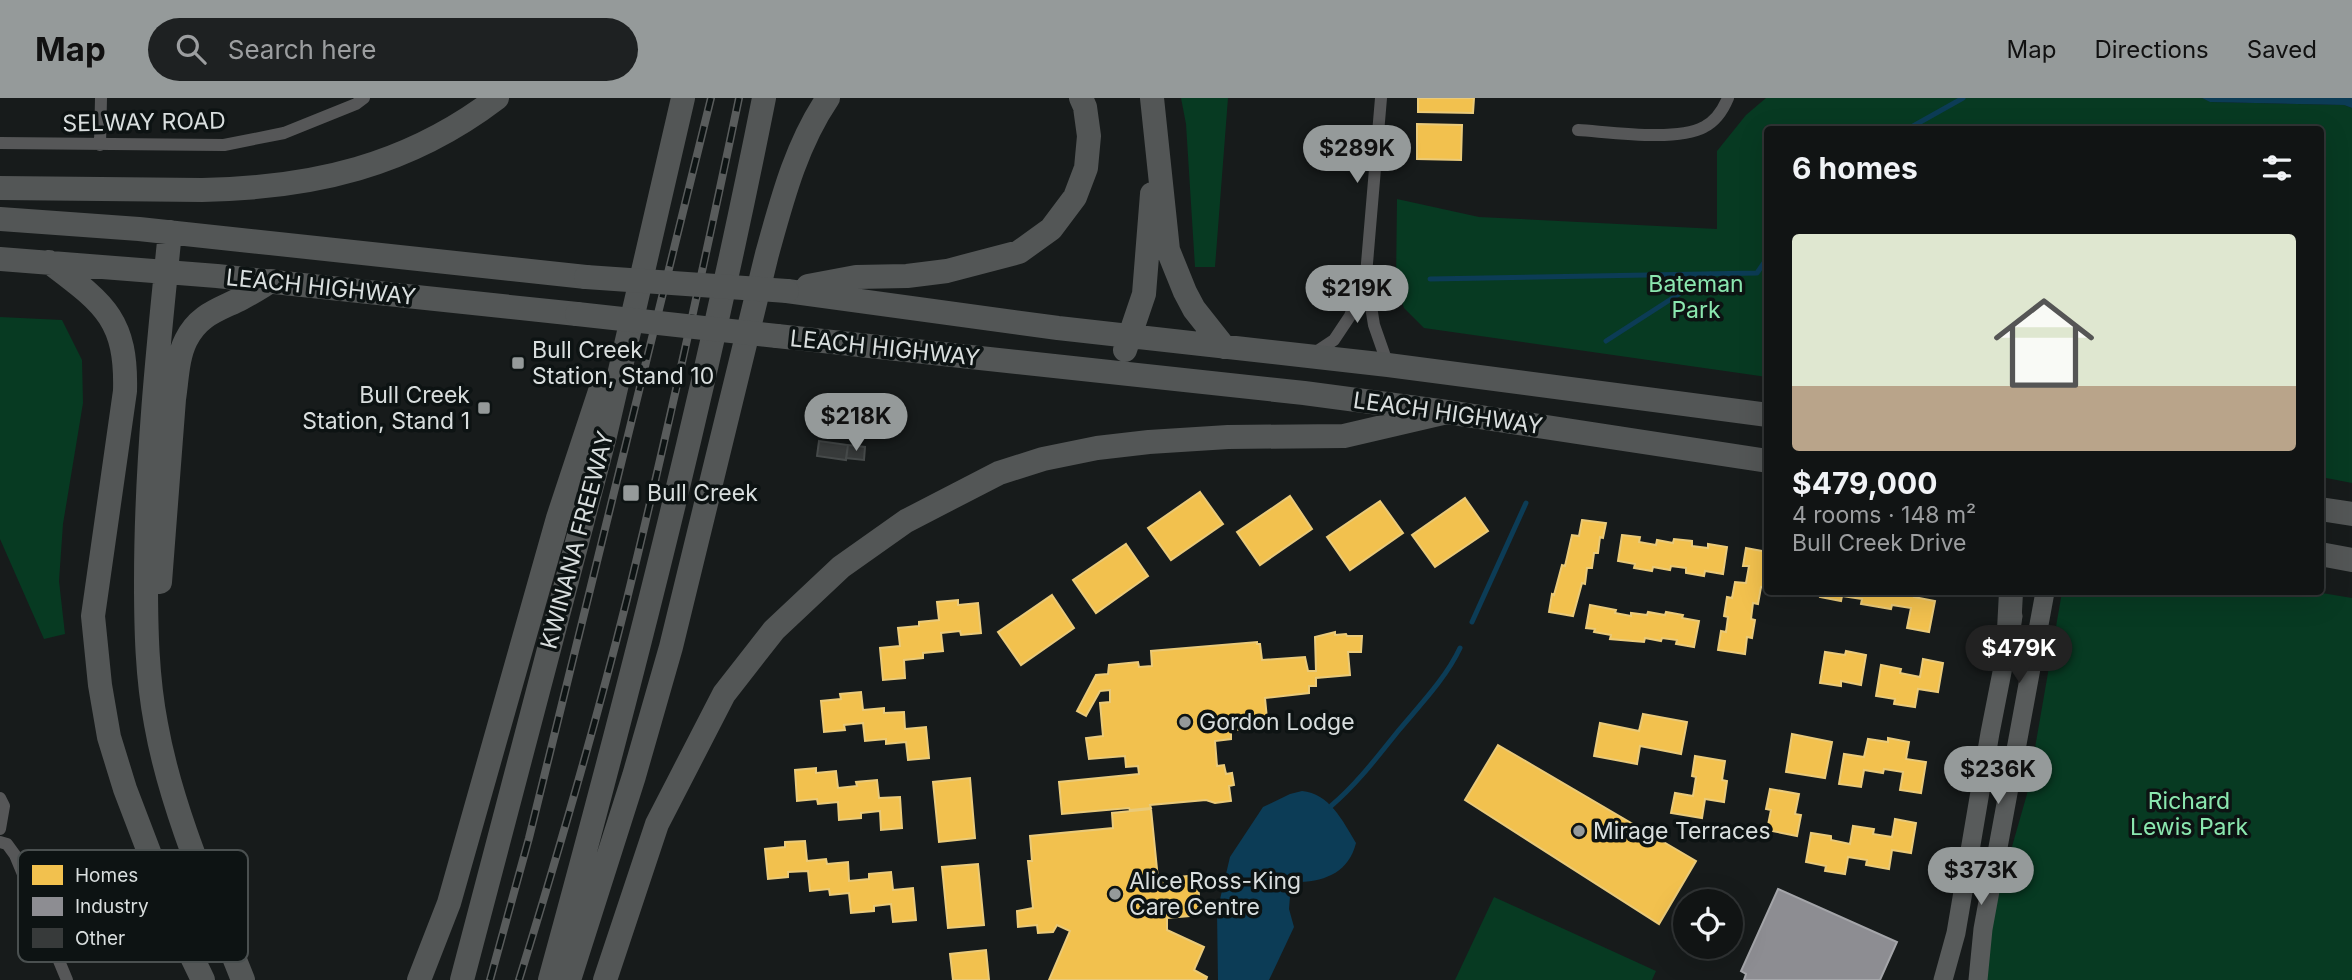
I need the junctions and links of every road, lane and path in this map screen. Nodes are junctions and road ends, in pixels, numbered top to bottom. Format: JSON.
{"nodes":[{"id":1,"x":101,"y":98,"type":"edge"},
{"id":2,"x":364,"y":98,"type":"edge"},
{"id":3,"x":497,"y":98,"type":"edge"},
{"id":4,"x":683,"y":98,"type":"edge"},
{"id":5,"x":764,"y":98,"type":"edge"},
{"id":6,"x":828,"y":98,"type":"edge"},
{"id":7,"x":1082,"y":98,"type":"edge"},
{"id":8,"x":1152,"y":98,"type":"edge"},
{"id":9,"x":1381,"y":98,"type":"edge"},
{"id":10,"x":1728,"y":98,"type":"edge"},
{"id":11,"x":1578,"y":130,"type":"dead end"},
{"id":12,"x":1158,"y":141,"type":"junction"},
{"id":13,"x":0,"y":143,"type":"edge"},
{"id":14,"x":100,"y":145,"type":"junction"},
{"id":15,"x":0,"y":188,"type":"edge"},
{"id":16,"x":0,"y":219,"type":"edge"},
{"id":17,"x":170,"y":232,"type":"junction"},
{"id":18,"x":653,"y":233,"type":"junction"},
{"id":19,"x":0,"y":259,"type":"edge"},
{"id":20,"x":49,"y":262,"type":"junction"},
{"id":21,"x":166,"y":272,"type":"junction"},
{"id":22,"x":1366,"y":275,"type":"junction"},
{"id":23,"x":271,"y":281,"type":"junction"},
{"id":24,"x":787,"y":290,"type":"junction"},
{"id":25,"x":1130,"y":337,"type":"junction"},
{"id":26,"x":1224,"y":347,"type":"junction"},
{"id":27,"x":1310,"y":356,"type":"junction"},
{"id":28,"x":1388,"y":365,"type":"junction"},
{"id":29,"x":1115,"y":373,"type":"junction"},
{"id":30,"x":1447,"y":412,"type":"junction"},
{"id":31,"x":1764,"y":414,"type":"edge"},
{"id":32,"x":1764,"y":460,"type":"edge"},
{"id":33,"x":2324,"y":510,"type":"edge"},
{"id":34,"x":2352,"y":514,"type":"edge"},
{"id":35,"x":2324,"y":556,"type":"edge"},
{"id":36,"x":2352,"y":559,"type":"edge"},
{"id":37,"x":2011,"y":595,"type":"edge"},
{"id":38,"x":2019,"y":595,"type":"edge"},
{"id":39,"x":2044,"y":595,"type":"edge"},
{"id":40,"x":2009,"y":630,"type":"junction"},
{"id":41,"x":0,"y":798,"type":"edge"},
{"id":42,"x":0,"y":829,"type":"edge"},
{"id":43,"x":0,"y":842,"type":"edge"},
{"id":44,"x":148,"y":850,"type":"edge"},
{"id":45,"x":197,"y":850,"type":"edge"},
{"id":46,"x":206,"y":850,"type":"edge"},
{"id":47,"x":1996,"y":858,"type":"junction"},
{"id":48,"x":18,"y":862,"type":"edge"},
{"id":49,"x":248,"y":959,"type":"edge"},
{"id":50,"x":60,"y":962,"type":"edge"},
{"id":51,"x":195,"y":962,"type":"edge"},
{"id":52,"x":239,"y":962,"type":"edge"},
{"id":53,"x":67,"y":980,"type":"edge"},
{"id":54,"x":204,"y":980,"type":"edge"},
{"id":55,"x":243,"y":980,"type":"edge"},
{"id":56,"x":260,"y":980,"type":"edge"},
{"id":57,"x":419,"y":980,"type":"edge"},
{"id":58,"x":462,"y":980,"type":"edge"},
{"id":59,"x":551,"y":980,"type":"edge"},
{"id":60,"x":569,"y":980,"type":"edge"},
{"id":61,"x":605,"y":980,"type":"edge"},
{"id":62,"x":1943,"y":980,"type":"edge"},
{"id":63,"x":1978,"y":980,"type":"edge"},
{"id":64,"x":1990,"y":980,"type":"edge"}],
"edges":[{"from":1,"to":14,"type":"street"},
{"from":2,"to":14,"type":"street","name":"SELWAY ROAD"},
{"from":3,"to":15,"type":"highway"},
{"from":4,"to":18,"type":"highway","name":"KWINANA FREEWAY"},
{"from":5,"to":59,"type":"highway"},
{"from":6,"to":60,"type":"highway"},
{"from":7,"to":24,"type":"highway"},
{"from":8,"to":12,"type":"highway"},
{"from":9,"to":22,"type":"street"},
{"from":10,"to":11,"type":"street"},
{"from":12,"to":25,"type":"highway"},
{"from":12,"to":26,"type":"highway"},
{"from":13,"to":14,"type":"street","name":"SELWAY ROAD"},
{"from":16,"to":17,"type":"highway","name":"LEACH HIGHWAY"},
{"from":17,"to":21,"type":"highway"},
{"from":17,"to":24,"type":"highway","name":"LEACH HIGHWAY","bridge":true},
{"from":18,"to":57,"type":"highway"},
{"from":18,"to":58,"type":"highway","name":"KWINANA FREEWAY"},
{"from":19,"to":20,"type":"highway","name":"LEACH HIGHWAY"},
{"from":20,"to":21,"type":"highway","name":"LEACH HIGHWAY"},
{"from":20,"to":44,"type":"highway"},
{"from":21,"to":23,"type":"highway","name":"LEACH HIGHWAY"},
{"from":21,"to":45,"type":"highway"},
{"from":22,"to":27,"type":"street"},
{"from":22,"to":28,"type":"street"},
{"from":23,"to":29,"type":"highway","name":"LEACH HIGHWAY","bridge":true},
{"from":23,"to":46,"type":"highway"},
{"from":24,"to":25,"type":"highway","name":"LEACH HIGHWAY"},
{"from":25,"to":26,"type":"highway","name":"LEACH HIGHWAY"},
{"from":25,"to":29,"type":"highway"},
{"from":26,"to":27,"type":"highway","name":"LEACH HIGHWAY"},
{"from":27,"to":28,"type":"highway","name":"LEACH HIGHWAY"},
{"from":28,"to":31,"type":"highway","name":"LEACH HIGHWAY"},
{"from":29,"to":30,"type":"highway","name":"LEACH HIGHWAY"},
{"from":30,"to":32,"type":"highway","name":"LEACH HIGHWAY"},
{"from":30,"to":61,"type":"highway"},
{"from":33,"to":34,"type":"highway"},
{"from":35,"to":36,"type":"highway"},
{"from":37,"to":40,"type":"highway"},
{"from":38,"to":40,"type":"main road"},
{"from":39,"to":47,"type":"main road"},
{"from":40,"to":62,"type":"main road"},
{"from":41,"to":42,"type":"street"},
{"from":43,"to":48,"type":"street"},
{"from":47,"to":63,"type":"main road"},
{"from":47,"to":64,"type":"main road"},
{"from":49,"to":56,"type":"highway"},
{"from":50,"to":53,"type":"street"},
{"from":51,"to":54,"type":"highway"},
{"from":52,"to":55,"type":"highway"}]}
